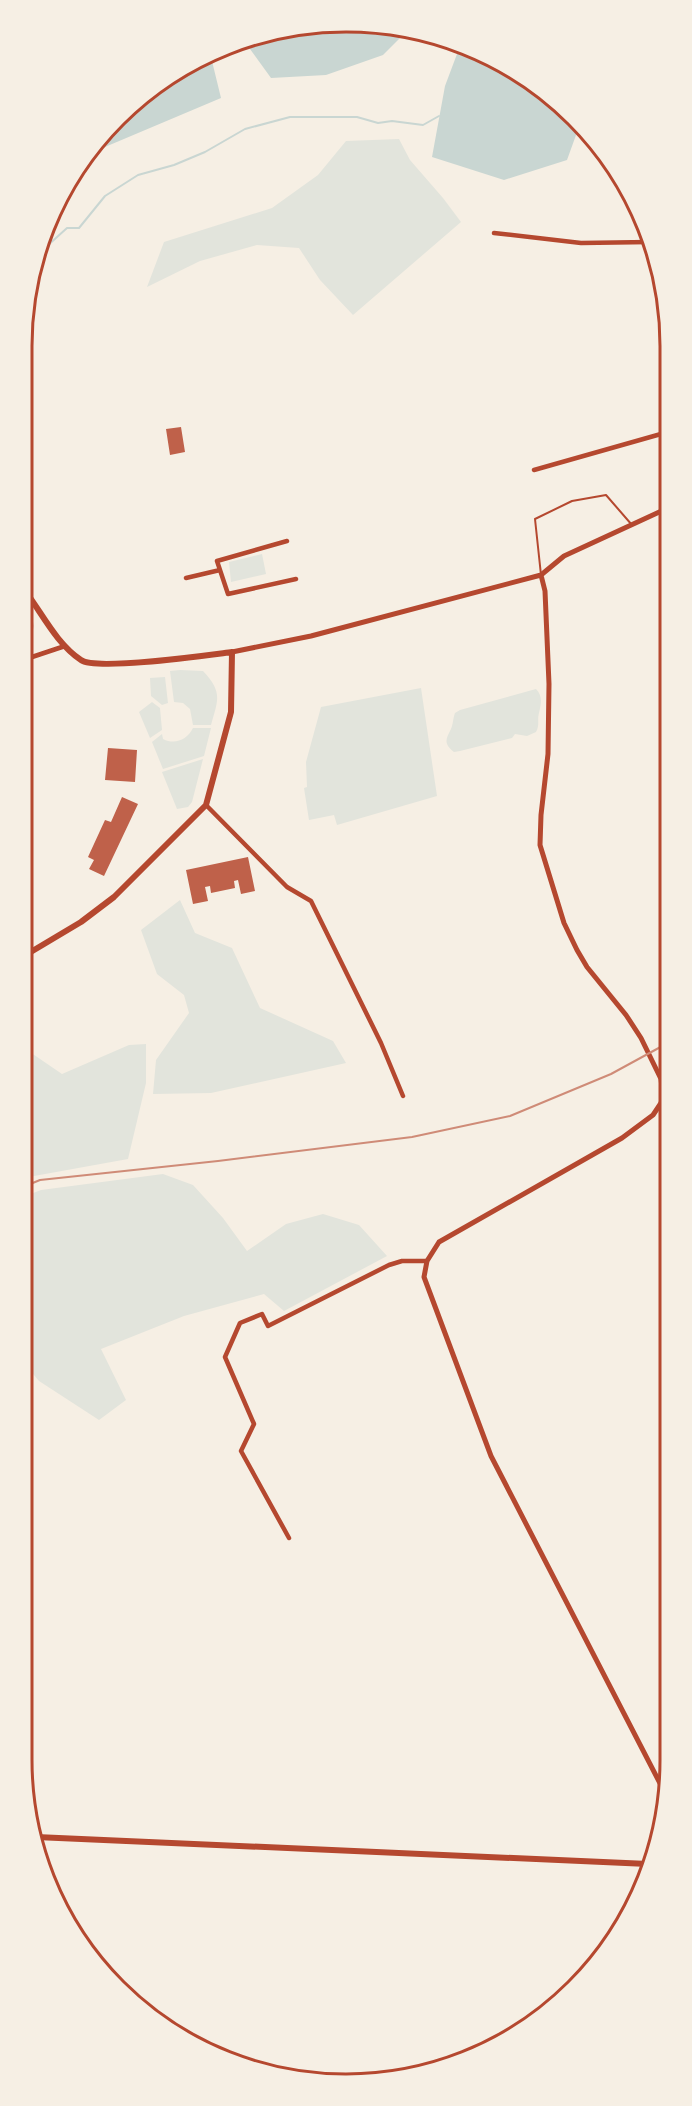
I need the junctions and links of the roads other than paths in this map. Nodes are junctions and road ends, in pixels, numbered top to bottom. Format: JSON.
{"nodes":[{"id":1,"x":494,"y":233,"type":"dead end"},
{"id":2,"x":643,"y":242,"type":"edge"},
{"id":3,"x":660,"y":434,"type":"edge"},
{"id":4,"x":534,"y":470,"type":"dead end"},
{"id":5,"x":660,"y":512,"type":"edge"},
{"id":6,"x":632,"y":525,"type":"junction"},
{"id":7,"x":287,"y":541,"type":"dead end"},
{"id":8,"x":220,"y":570,"type":"junction"},
{"id":9,"x":541,"y":575,"type":"junction"},
{"id":10,"x":186,"y":578,"type":"dead end"},
{"id":11,"x":296,"y":579,"type":"dead end"},
{"id":12,"x":32,"y":600,"type":"edge"},
{"id":13,"x":65,"y":646,"type":"junction"},
{"id":14,"x":231,"y":652,"type":"junction"},
{"id":15,"x":32,"y":657,"type":"edge"},
{"id":16,"x":206,"y":805,"type":"junction"},
{"id":17,"x":32,"y":951,"type":"edge"},
{"id":18,"x":660,"y":1075,"type":"edge"},
{"id":19,"x":403,"y":1096,"type":"dead end"},
{"id":20,"x":660,"y":1104,"type":"edge"},
{"id":21,"x":427,"y":1261,"type":"junction"},
{"id":22,"x":289,"y":1538,"type":"dead end"},
{"id":23,"x":660,"y":1783,"type":"edge"},
{"id":24,"x":41,"y":1837,"type":"edge"},
{"id":25,"x":643,"y":1864,"type":"edge"}],
"edges":[{"from":1,"to":2,"type":"street"},
{"from":3,"to":4,"type":"street"},
{"from":5,"to":6,"type":"street"},
{"from":6,"to":9,"type":"street"},
{"from":6,"to":9,"type":"lane"},
{"from":7,"to":8,"type":"street"},
{"from":8,"to":10,"type":"street"},
{"from":8,"to":11,"type":"street"},
{"from":9,"to":14,"type":"street"},
{"from":9,"to":18,"type":"street"},
{"from":12,"to":13,"type":"main road"},
{"from":13,"to":14,"type":"main road"},
{"from":13,"to":15,"type":"street"},
{"from":14,"to":16,"type":"main road"},
{"from":16,"to":17,"type":"main road"},
{"from":16,"to":19,"type":"street"},
{"from":20,"to":21,"type":"street"},
{"from":21,"to":22,"type":"street"},
{"from":21,"to":23,"type":"street"},
{"from":24,"to":25,"type":"main road"}]}
